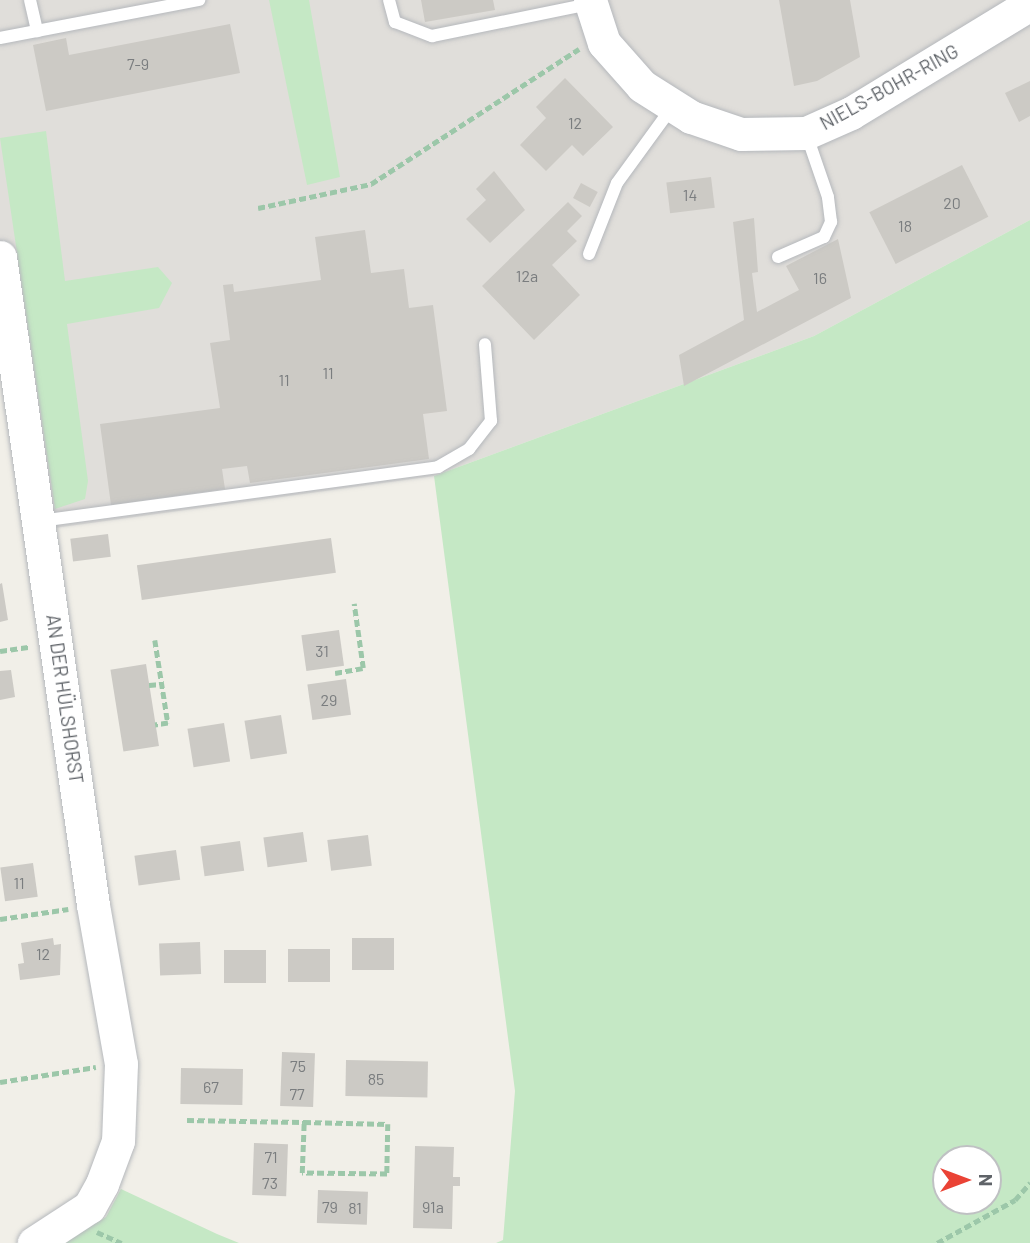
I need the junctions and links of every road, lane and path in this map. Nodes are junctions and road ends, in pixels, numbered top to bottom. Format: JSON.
{"nodes":[{"id":1,"x":30,"y":0,"type":"edge"},
{"id":2,"x":199,"y":0,"type":"edge"},
{"id":3,"x":389,"y":0,"type":"edge"},
{"id":4,"x":590,"y":2,"type":"edge"},
{"id":5,"x":1030,"y":4,"type":"edge"},
{"id":6,"x":37,"y":31,"type":"junction"},
{"id":7,"x":0,"y":38,"type":"edge"},
{"id":8,"x":577,"y":50,"type":"dead end"},
{"id":9,"x":673,"y":106,"type":"junction"},
{"id":10,"x":806,"y":133,"type":"junction"},
{"id":11,"x":258,"y":208,"type":"dead end"},
{"id":12,"x":589,"y":254,"type":"dead end"},
{"id":13,"x":0,"y":257,"type":"edge"},
{"id":14,"x":778,"y":257,"type":"dead end"},
{"id":15,"x":485,"y":344,"type":"dead end"},
{"id":16,"x":39,"y":521,"type":"junction"},
{"id":17,"x":354,"y":604,"type":"dead end"},
{"id":18,"x":155,"y":639,"type":"dead end"},
{"id":19,"x":335,"y":673,"type":"dead end"},
{"id":20,"x":162,"y":684,"type":"junction"},
{"id":21,"x":149,"y":685,"type":"dead end"},
{"id":22,"x":155,"y":725,"type":"dead end"},
{"id":23,"x":93,"y":905,"type":"junction"},
{"id":24,"x":0,"y":919,"type":"edge"},
{"id":25,"x":121,"y":1063,"type":"junction"},
{"id":26,"x":0,"y":1082,"type":"edge"},
{"id":27,"x":187,"y":1120,"type":"dead end"},
{"id":28,"x":304,"y":1122,"type":"junction"},
{"id":29,"x":1030,"y":1183,"type":"edge"},
{"id":30,"x":34,"y":1243,"type":"edge"},
{"id":31,"x":937,"y":1243,"type":"edge"}],
"edges":[{"from":1,"to":6,"type":"lane"},
{"from":2,"to":6,"type":"lane"},
{"from":3,"to":4,"type":"lane"},
{"from":4,"to":9,"type":"street","name":"NIELS-BOHR-RING"},
{"from":5,"to":10,"type":"street","name":"NIELS-BOHR-RING"},
{"from":6,"to":7,"type":"lane"},
{"from":8,"to":11,"type":"path"},
{"from":9,"to":10,"type":"street","name":"NIELS-BOHR-RING"},
{"from":9,"to":12,"type":"lane"},
{"from":10,"to":14,"type":"lane"},
{"from":13,"to":16,"type":"street","name":"AN DER HÜLSHORST"},
{"from":15,"to":16,"type":"lane"},
{"from":16,"to":23,"type":"street","name":"AN DER HÜLSHORST"},
{"from":17,"to":19,"type":"path"},
{"from":18,"to":20,"type":"path"},
{"from":20,"to":21,"type":"path"},
{"from":20,"to":22,"type":"path"},
{"from":23,"to":24,"type":"path"},
{"from":23,"to":25,"type":"street","name":"AN DER HÜLSHORST"},
{"from":25,"to":26,"type":"path"},
{"from":25,"to":30,"type":"street","name":"AN DER HÜLSHORST"},
{"from":27,"to":28,"type":"path"},
{"from":28,"to":28,"type":"path"},
{"from":29,"to":31,"type":"path"}]}
